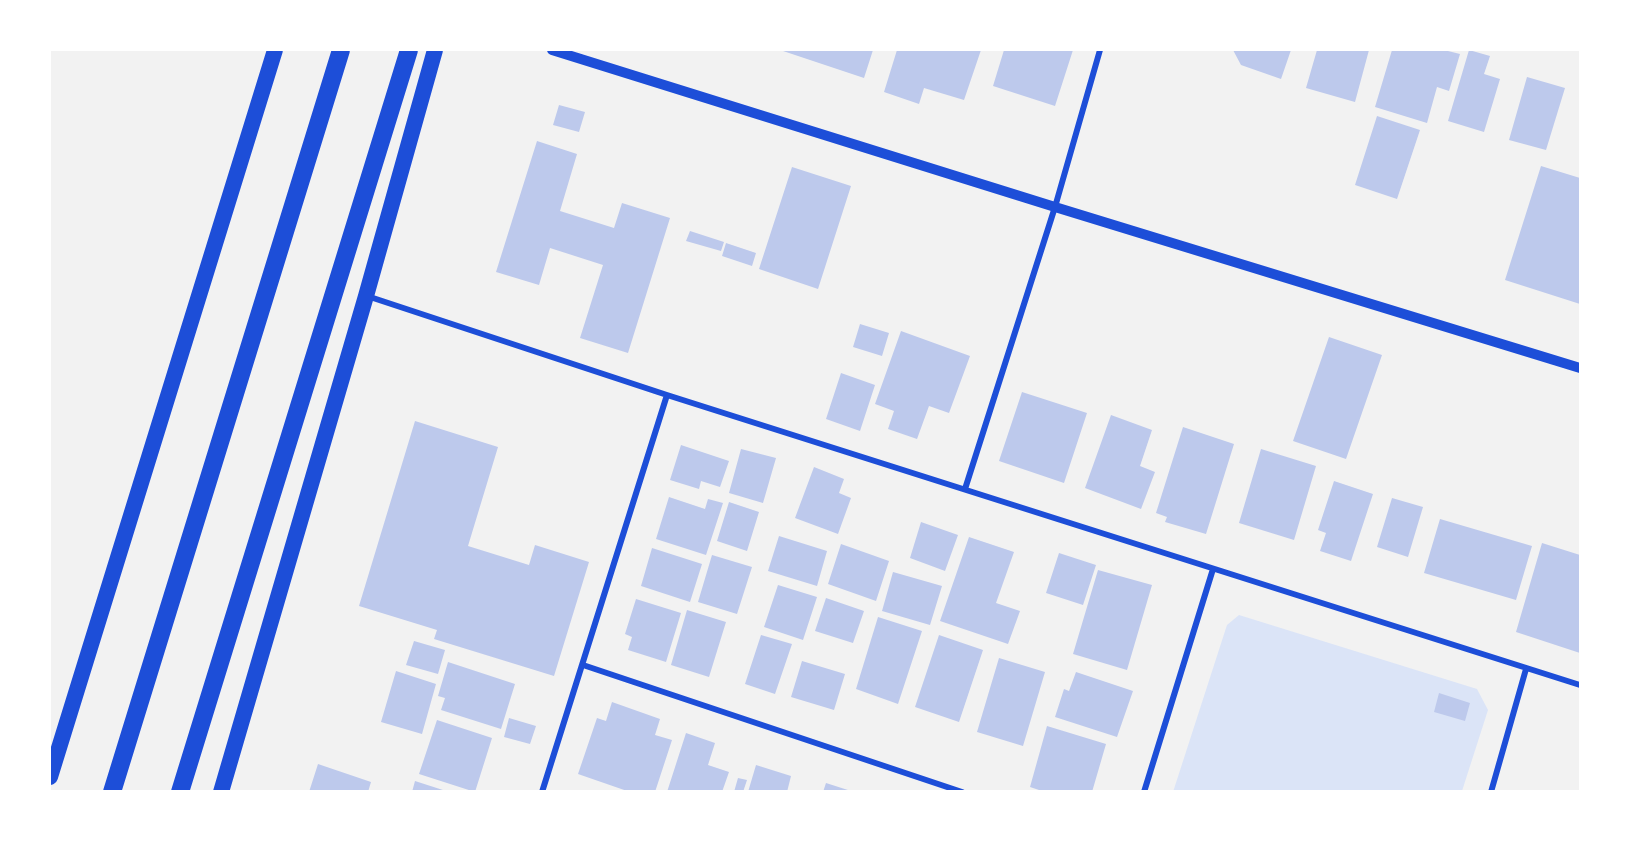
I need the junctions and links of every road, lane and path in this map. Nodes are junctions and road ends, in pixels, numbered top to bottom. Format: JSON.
{"nodes":[{"id":1,"x":275,"y":50,"type":"edge"},
{"id":2,"x":341,"y":50,"type":"edge"},
{"id":3,"x":409,"y":50,"type":"edge"},
{"id":4,"x":435,"y":50,"type":"edge"},
{"id":5,"x":552,"y":50,"type":"edge"},
{"id":6,"x":1100,"y":50,"type":"edge"},
{"id":7,"x":1055,"y":207,"type":"junction"},
{"id":8,"x":366,"y":296,"type":"junction"},
{"id":9,"x":1581,"y":368,"type":"edge"},
{"id":10,"x":667,"y":395,"type":"junction"},
{"id":11,"x":965,"y":489,"type":"junction"},
{"id":12,"x":1213,"y":569,"type":"junction"},
{"id":13,"x":583,"y":665,"type":"junction"},
{"id":14,"x":1526,"y":669,"type":"junction"},
{"id":15,"x":1581,"y":685,"type":"edge"},
{"id":16,"x":50,"y":777,"type":"edge"},
{"id":17,"x":112,"y":792,"type":"edge"},
{"id":18,"x":180,"y":792,"type":"edge"},
{"id":19,"x":221,"y":792,"type":"edge"},
{"id":20,"x":542,"y":792,"type":"edge"},
{"id":21,"x":962,"y":792,"type":"edge"},
{"id":22,"x":1144,"y":792,"type":"edge"},
{"id":23,"x":1491,"y":792,"type":"edge"}],
"edges":[{"from":1,"to":16,"type":"highway"},
{"from":2,"to":17,"type":"highway"},
{"from":3,"to":18,"type":"highway"},
{"from":4,"to":8,"type":"highway"},
{"from":5,"to":7,"type":"street"},
{"from":6,"to":7,"type":"street"},
{"from":7,"to":9,"type":"street"},
{"from":7,"to":11,"type":"street"},
{"from":8,"to":10,"type":"street"},
{"from":8,"to":19,"type":"highway"},
{"from":10,"to":11,"type":"street"},
{"from":10,"to":13,"type":"street"},
{"from":11,"to":12,"type":"street"},
{"from":12,"to":14,"type":"street"},
{"from":12,"to":22,"type":"street"},
{"from":13,"to":20,"type":"street"},
{"from":13,"to":21,"type":"street"},
{"from":14,"to":15,"type":"street"},
{"from":14,"to":23,"type":"street"}]}
